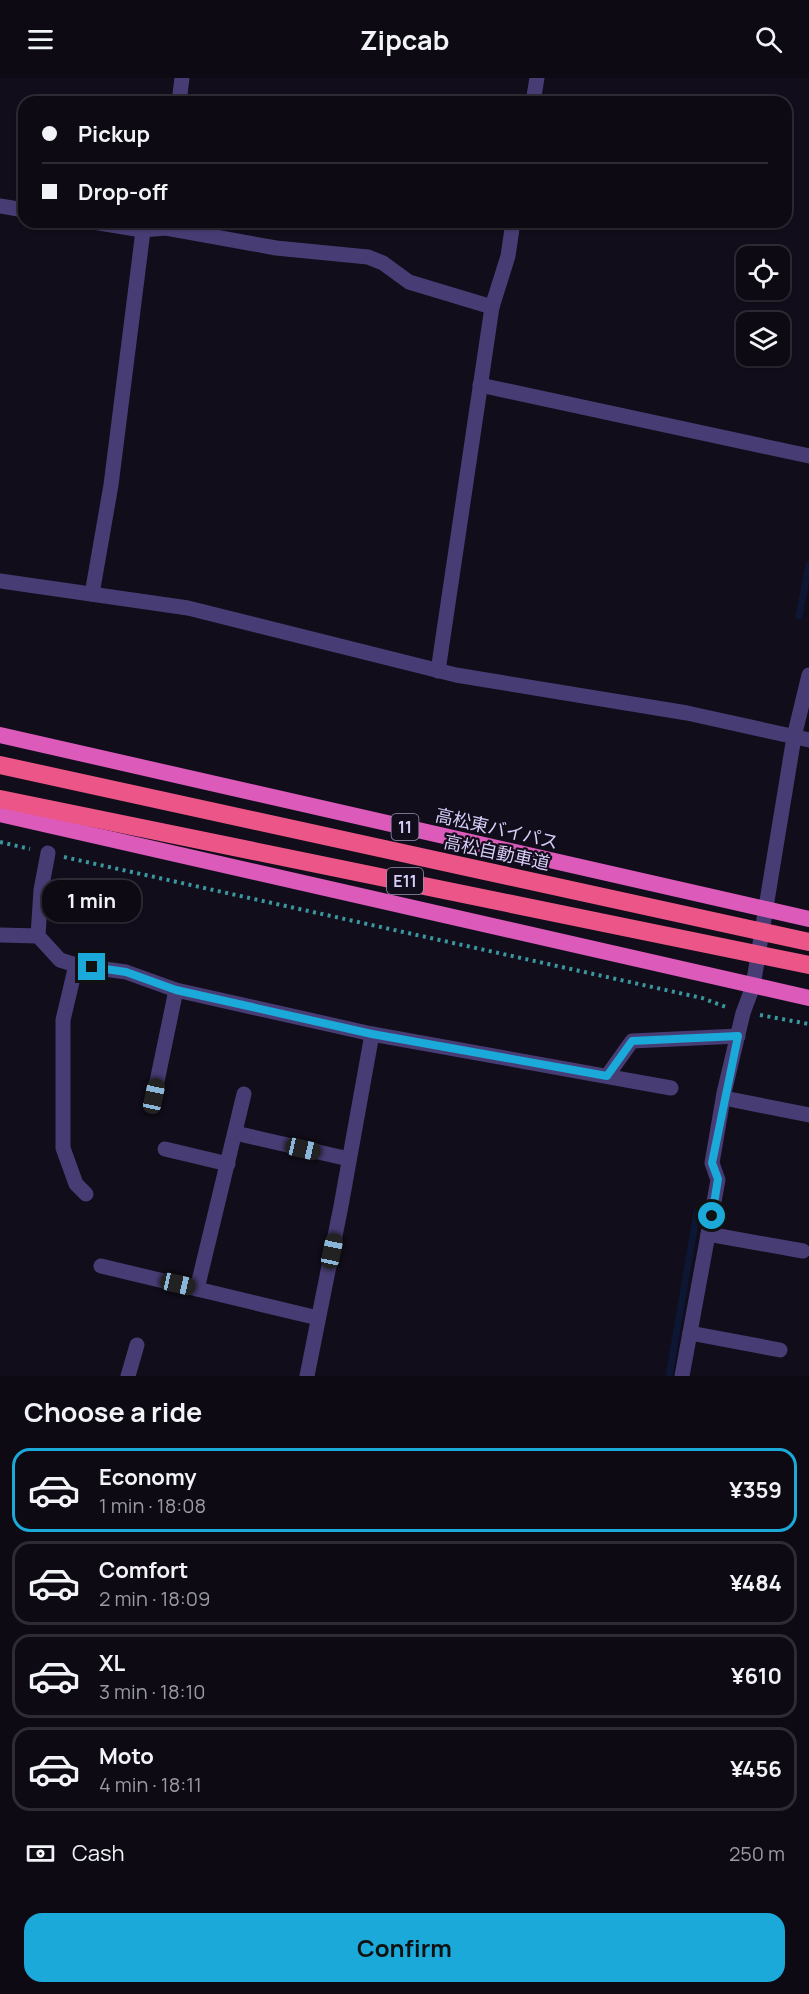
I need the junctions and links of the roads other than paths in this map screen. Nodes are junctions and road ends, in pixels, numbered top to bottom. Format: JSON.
{"nodes":[{"id":1,"x":182,"y":78,"type":"edge"},
{"id":2,"x":537,"y":78,"type":"edge"},
{"id":3,"x":179,"y":96,"type":"edge"},
{"id":4,"x":534,"y":96,"type":"edge"},
{"id":5,"x":0,"y":206,"type":"edge"},
{"id":6,"x":18,"y":209,"type":"edge"},
{"id":7,"x":143,"y":228,"type":"edge"},
{"id":8,"x":166,"y":228,"type":"edge"},
{"id":9,"x":512,"y":228,"type":"edge"},
{"id":10,"x":492,"y":307,"type":"junction"},
{"id":11,"x":480,"y":385,"type":"junction"},
{"id":12,"x":809,"y":456,"type":"edge"},
{"id":13,"x":0,"y":581,"type":"edge"},
{"id":14,"x":92,"y":594,"type":"junction"},
{"id":15,"x":438,"y":671,"type":"junction"},
{"id":16,"x":809,"y":675,"type":"edge"},
{"id":17,"x":0,"y":735,"type":"edge"},
{"id":18,"x":802,"y":738,"type":"edge"},
{"id":19,"x":0,"y":765,"type":"edge"},
{"id":20,"x":0,"y":799,"type":"edge"},
{"id":21,"x":0,"y":814,"type":"edge"},
{"id":22,"x":48,"y":853,"type":"road end"},
{"id":23,"x":767,"y":910,"type":"junction"},
{"id":24,"x":809,"y":919,"type":"edge"},
{"id":25,"x":0,"y":935,"type":"edge"},
{"id":26,"x":38,"y":936,"type":"junction"},
{"id":27,"x":809,"y":942,"type":"edge"},
{"id":28,"x":76,"y":965,"type":"junction"},
{"id":29,"x":809,"y":965,"type":"edge"},
{"id":30,"x":753,"y":986,"type":"junction"},
{"id":31,"x":176,"y":990,"type":"junction"},
{"id":32,"x":809,"y":998,"type":"edge"},
{"id":33,"x":372,"y":1034,"type":"junction"},
{"id":34,"x":738,"y":1036,"type":"junction"},
{"id":35,"x":607,"y":1076,"type":"junction"},
{"id":36,"x":671,"y":1088,"type":"dead end"},
{"id":37,"x":244,"y":1094,"type":"dead end"},
{"id":38,"x":154,"y":1096,"type":"dead end"},
{"id":39,"x":724,"y":1098,"type":"junction"},
{"id":40,"x":809,"y":1115,"type":"edge"},
{"id":41,"x":235,"y":1133,"type":"junction"},
{"id":42,"x":165,"y":1149,"type":"dead end"},
{"id":43,"x":349,"y":1159,"type":"junction"},
{"id":44,"x":228,"y":1164,"type":"junction"},
{"id":45,"x":86,"y":1194,"type":"dead end"},
{"id":46,"x":708,"y":1234,"type":"junction"},
{"id":47,"x":803,"y":1251,"type":"dead end"},
{"id":48,"x":101,"y":1266,"type":"dead end"},
{"id":49,"x":197,"y":1289,"type":"junction"},
{"id":50,"x":318,"y":1318,"type":"junction"},
{"id":51,"x":690,"y":1333,"type":"junction"},
{"id":52,"x":136,"y":1345,"type":"dead end"},
{"id":53,"x":780,"y":1350,"type":"dead end"},
{"id":54,"x":128,"y":1376,"type":"edge"},
{"id":55,"x":307,"y":1376,"type":"edge"},
{"id":56,"x":682,"y":1376,"type":"edge"}],
"edges":[{"from":1,"to":3,"type":"street"},
{"from":2,"to":4,"type":"street"},
{"from":5,"to":6,"type":"street"},
{"from":7,"to":14,"type":"street"},
{"from":8,"to":10,"type":"street"},
{"from":9,"to":10,"type":"street"},
{"from":10,"to":11,"type":"street"},
{"from":11,"to":12,"type":"street"},
{"from":11,"to":15,"type":"street"},
{"from":13,"to":14,"type":"street"},
{"from":14,"to":15,"type":"street"},
{"from":15,"to":18,"type":"street"},
{"from":16,"to":18,"type":"street"},
{"from":17,"to":23,"type":"highway","name":"高松東バイパス","number":"11"},
{"from":18,"to":23,"type":"street"},
{"from":19,"to":27,"type":"highway","name":"高松自動車道","number":"E11","bridge":true},
{"from":20,"to":29,"type":"highway","number":"E11","bridge":true},
{"from":21,"to":30,"type":"highway"},
{"from":22,"to":26,"type":"street"},
{"from":23,"to":24,"type":"highway","name":"高松東バイパス","number":"11"},
{"from":23,"to":30,"type":"street"},
{"from":25,"to":26,"type":"street"},
{"from":26,"to":28,"type":"street"},
{"from":28,"to":31,"type":"street"},
{"from":28,"to":45,"type":"street"},
{"from":30,"to":32,"type":"highway"},
{"from":30,"to":34,"type":"street"},
{"from":31,"to":33,"type":"street"},
{"from":31,"to":38,"type":"street"},
{"from":33,"to":35,"type":"street"},
{"from":33,"to":43,"type":"street"},
{"from":34,"to":35,"type":"street"},
{"from":34,"to":39,"type":"street"},
{"from":35,"to":36,"type":"street"},
{"from":37,"to":41,"type":"street"},
{"from":39,"to":40,"type":"street"},
{"from":39,"to":46,"type":"street"},
{"from":41,"to":43,"type":"street"},
{"from":41,"to":44,"type":"street"},
{"from":42,"to":44,"type":"street"},
{"from":43,"to":50,"type":"street"},
{"from":44,"to":49,"type":"street"},
{"from":46,"to":47,"type":"street"},
{"from":46,"to":51,"type":"street"},
{"from":48,"to":49,"type":"street"},
{"from":49,"to":50,"type":"street"},
{"from":50,"to":55,"type":"street"},
{"from":51,"to":53,"type":"street"},
{"from":51,"to":56,"type":"street"},
{"from":52,"to":54,"type":"street"}]}
